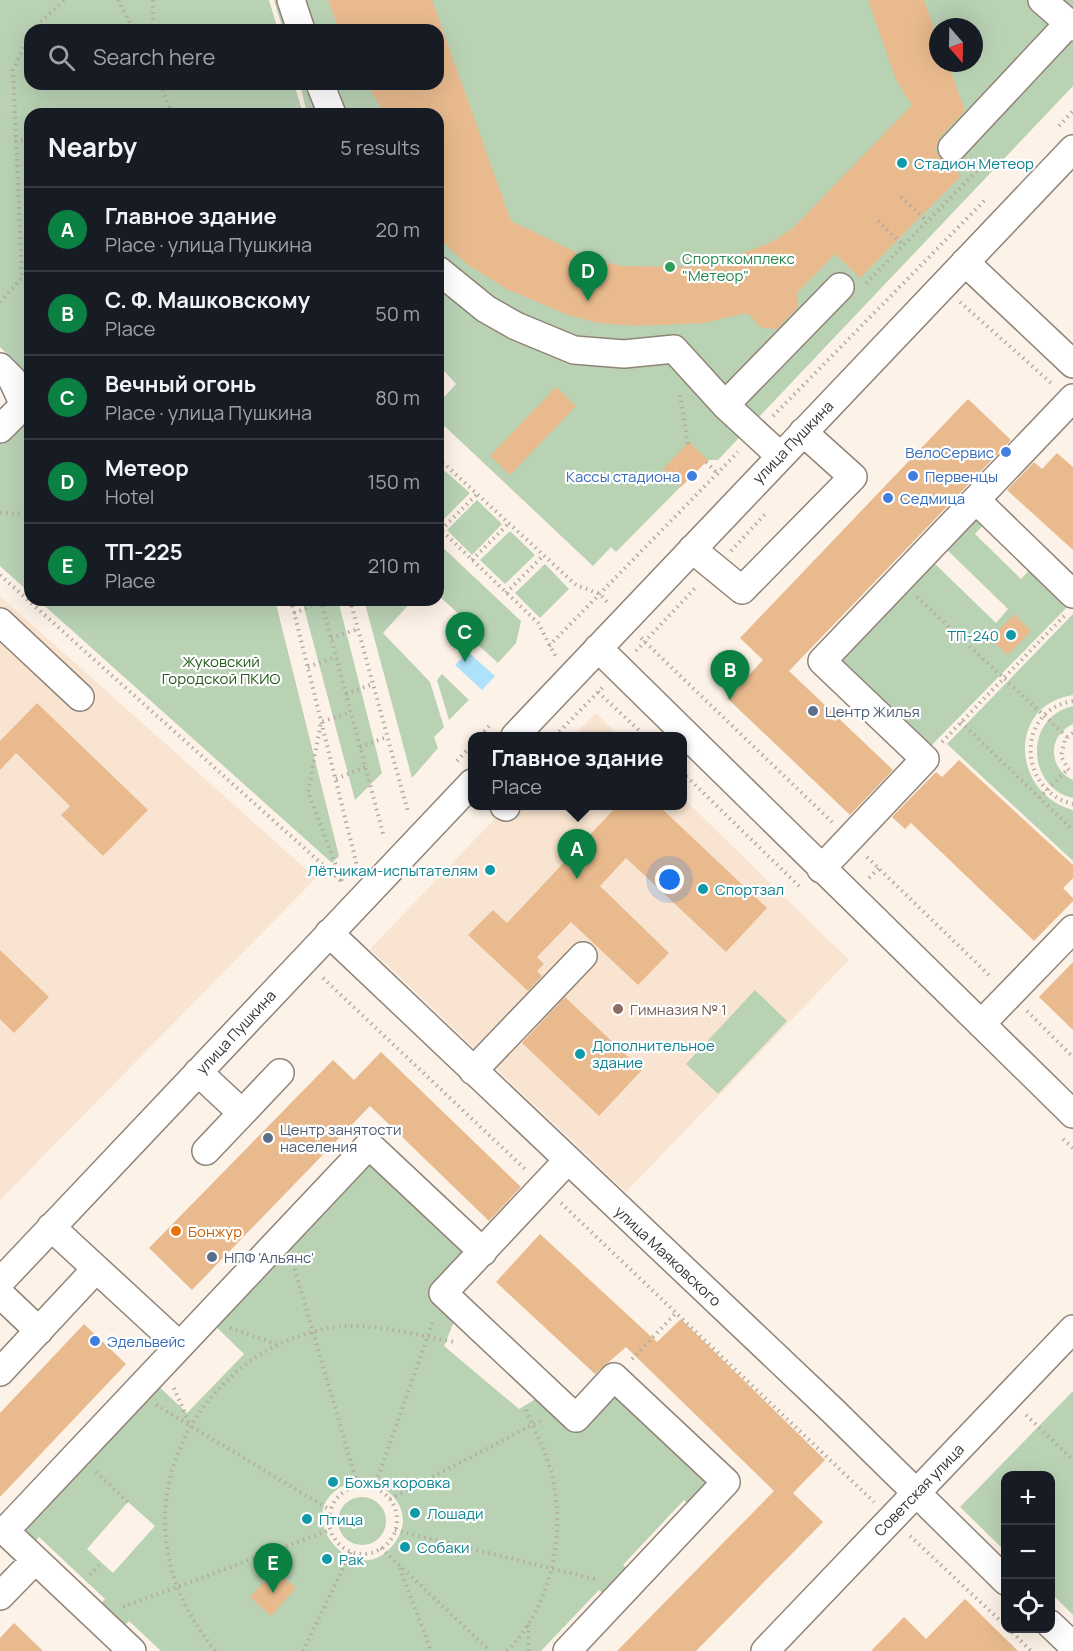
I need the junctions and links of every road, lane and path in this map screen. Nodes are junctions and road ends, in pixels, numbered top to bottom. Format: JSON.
{"nodes":[{"id":1,"x":64,"y":0,"type":"edge"},
{"id":2,"x":118,"y":0,"type":"edge"},
{"id":3,"x":153,"y":0,"type":"edge"},
{"id":4,"x":291,"y":0,"type":"edge"},
{"id":5,"x":1042,"y":0,"type":"edge"},
{"id":6,"x":38,"y":24,"type":"edge"},
{"id":7,"x":131,"y":24,"type":"edge"},
{"id":8,"x":153,"y":24,"type":"edge"},
{"id":9,"x":299,"y":24,"type":"edge"},
{"id":10,"x":1071,"y":25,"type":"edge"},
{"id":11,"x":24,"y":47,"type":"edge"},
{"id":12,"x":162,"y":90,"type":"edge"},
{"id":13,"x":322,"y":90,"type":"edge"},
{"id":14,"x":170,"y":108,"type":"edge"},
{"id":15,"x":330,"y":108,"type":"edge"},
{"id":16,"x":24,"y":140,"type":"edge"},
{"id":17,"x":15,"y":141,"type":"junction"},
{"id":18,"x":952,"y":148,"type":"joint"},
{"id":19,"x":1073,"y":149,"type":"edge"},
{"id":20,"x":901,"y":197,"type":"dead end"},
{"id":21,"x":879,"y":220,"type":"dead end"},
{"id":22,"x":927,"y":222,"type":"junction"},
{"id":23,"x":903,"y":245,"type":"junction"},
{"id":24,"x":965,"y":262,"type":"junction"},
{"id":25,"x":444,"y":275,"type":"edge"},
{"id":26,"x":840,"y":286,"type":"joint"},
{"id":27,"x":0,"y":302,"type":"edge"},
{"id":28,"x":964,"y":305,"type":"dead end"},
{"id":29,"x":1073,"y":364,"type":"edge"},
{"id":30,"x":0,"y":367,"type":"edge"},
{"id":31,"x":1072,"y":399,"type":"edge"},
{"id":32,"x":725,"y":405,"type":"junction"},
{"id":33,"x":0,"y":429,"type":"edge"},
{"id":34,"x":803,"y":432,"type":"junction"},
{"id":35,"x":780,"y":456,"type":"junction"},
{"id":36,"x":444,"y":463,"type":"edge"},
{"id":37,"x":477,"y":494,"type":"junction"},
{"id":38,"x":976,"y":500,"type":"junction"},
{"id":39,"x":0,"y":513,"type":"edge"},
{"id":40,"x":24,"y":514,"type":"edge"},
{"id":41,"x":509,"y":523,"type":"junction"},
{"id":42,"x":444,"y":524,"type":"edge"},
{"id":43,"x":444,"y":534,"type":"edge"},
{"id":44,"x":692,"y":549,"type":"junction"},
{"id":45,"x":544,"y":555,"type":"junction"},
{"id":46,"x":472,"y":560,"type":"junction"},
{"id":47,"x":0,"y":575,"type":"edge"},
{"id":48,"x":899,"y":580,"type":"junction"},
{"id":49,"x":506,"y":593,"type":"junction"},
{"id":50,"x":600,"y":594,"type":"junction"},
{"id":51,"x":24,"y":597,"type":"edge"},
{"id":52,"x":1069,"y":604,"type":"edge"},
{"id":53,"x":35,"y":606,"type":"edge"},
{"id":54,"x":292,"y":606,"type":"edge"},
{"id":55,"x":310,"y":606,"type":"edge"},
{"id":56,"x":323,"y":606,"type":"edge"},
{"id":57,"x":352,"y":606,"type":"edge"},
{"id":58,"x":294,"y":613,"type":"junction"},
{"id":59,"x":624,"y":620,"type":"junction"},
{"id":60,"x":0,"y":622,"type":"edge"},
{"id":61,"x":358,"y":629,"type":"junction"},
{"id":62,"x":331,"y":638,"type":"junction"},
{"id":63,"x":549,"y":646,"type":"junction"},
{"id":64,"x":598,"y":648,"type":"junction"},
{"id":65,"x":555,"y":656,"type":"dead end"},
{"id":66,"x":336,"y":657,"type":"junction"},
{"id":67,"x":308,"y":667,"type":"junction"},
{"id":68,"x":1005,"y":677,"type":"junction"},
{"id":69,"x":373,"y":684,"type":"junction"},
{"id":70,"x":598,"y":692,"type":"dead end"},
{"id":71,"x":346,"y":694,"type":"junction"},
{"id":72,"x":80,"y":697,"type":"dead end"},
{"id":73,"x":1073,"y":701,"type":"edge"},
{"id":74,"x":351,"y":712,"type":"junction"},
{"id":75,"x":1045,"y":716,"type":"junction"},
{"id":76,"x":321,"y":722,"type":"junction"},
{"id":77,"x":961,"y":722,"type":"junction"},
{"id":78,"x":519,"y":732,"type":"edge"},
{"id":79,"x":641,"y":732,"type":"edge"},
{"id":80,"x":682,"y":732,"type":"edge"},
{"id":81,"x":1073,"y":733,"type":"edge"},
{"id":82,"x":387,"y":737,"type":"junction"},
{"id":83,"x":687,"y":737,"type":"edge"},
{"id":84,"x":1067,"y":737,"type":"junction"},
{"id":85,"x":360,"y":747,"type":"junction"},
{"id":86,"x":925,"y":759,"type":"junction"},
{"id":87,"x":365,"y":767,"type":"junction"},
{"id":88,"x":1068,"y":769,"type":"junction"},
{"id":89,"x":1073,"y":772,"type":"edge"},
{"id":90,"x":336,"y":779,"type":"junction"},
{"id":91,"x":468,"y":787,"type":"edge"},
{"id":92,"x":1046,"y":791,"type":"junction"},
{"id":93,"x":1039,"y":798,"type":"junction"},
{"id":94,"x":1073,"y":804,"type":"edge"},
{"id":95,"x":408,"y":813,"type":"dead end"},
{"id":96,"x":1073,"y":830,"type":"edge"},
{"id":97,"x":384,"y":838,"type":"dead end"},
{"id":98,"x":357,"y":866,"type":"dead end"},
{"id":99,"x":821,"y":870,"type":"junction"},
{"id":100,"x":1073,"y":929,"type":"edge"},
{"id":101,"x":329,"y":933,"type":"junction"},
{"id":102,"x":583,"y":956,"type":"dead end"},
{"id":103,"x":325,"y":979,"type":"dead end"},
{"id":104,"x":981,"y":1024,"type":"junction"},
{"id":105,"x":473,"y":1071,"type":"junction"},
{"id":106,"x":198,"y":1072,"type":"junction"},
{"id":107,"x":280,"y":1073,"type":"dead end"},
{"id":108,"x":242,"y":1113,"type":"junction"},
{"id":109,"x":1073,"y":1114,"type":"edge"},
{"id":110,"x":206,"y":1151,"type":"dead end"},
{"id":111,"x":567,"y":1161,"type":"junction"},
{"id":112,"x":543,"y":1187,"type":"junction"},
{"id":113,"x":51,"y":1227,"type":"junction"},
{"id":114,"x":285,"y":1234,"type":"junction"},
{"id":115,"x":483,"y":1251,"type":"junction"},
{"id":116,"x":96,"y":1269,"type":"junction"},
{"id":117,"x":0,"y":1282,"type":"edge"},
{"id":118,"x":443,"y":1293,"type":"junction"},
{"id":119,"x":0,"y":1294,"type":"edge"},
{"id":120,"x":676,"y":1313,"type":"junction"},
{"id":121,"x":204,"y":1319,"type":"junction"},
{"id":122,"x":1073,"y":1329,"type":"edge"},
{"id":123,"x":39,"y":1331,"type":"junction"},
{"id":124,"x":313,"y":1332,"type":"junction"},
{"id":125,"x":428,"y":1337,"type":"junction"},
{"id":126,"x":460,"y":1343,"type":"dead end"},
{"id":127,"x":277,"y":1344,"type":"junction"},
{"id":128,"x":171,"y":1355,"type":"junction"},
{"id":129,"x":0,"y":1372,"type":"edge"},
{"id":130,"x":614,"y":1377,"type":"junction"},
{"id":131,"x":135,"y":1392,"type":"junction"},
{"id":132,"x":524,"y":1404,"type":"dead end"},
{"id":133,"x":565,"y":1407,"type":"junction"},
{"id":134,"x":1025,"y":1414,"type":"dead end"},
{"id":135,"x":532,"y":1425,"type":"junction"},
{"id":136,"x":191,"y":1426,"type":"junction"},
{"id":137,"x":77,"y":1454,"type":"junction"},
{"id":138,"x":1073,"y":1460,"type":"edge"},
{"id":139,"x":358,"y":1486,"type":"junction"},
{"id":140,"x":374,"y":1488,"type":"junction"},
{"id":141,"x":915,"y":1494,"type":"junction"},
{"id":142,"x":390,"y":1499,"type":"junction"},
{"id":143,"x":128,"y":1502,"type":"dead end"},
{"id":144,"x":330,"y":1510,"type":"junction"},
{"id":145,"x":892,"y":1519,"type":"junction"},
{"id":146,"x":330,"y":1530,"type":"junction"},
{"id":147,"x":395,"y":1530,"type":"junction"},
{"id":148,"x":381,"y":1548,"type":"junction"},
{"id":149,"x":351,"y":1552,"type":"junction"},
{"id":150,"x":35,"y":1560,"type":"junction"},
{"id":151,"x":399,"y":1567,"type":"junction"},
{"id":152,"x":551,"y":1569,"type":"junction"},
{"id":153,"x":1003,"y":1579,"type":"edge"},
{"id":154,"x":177,"y":1587,"type":"junction"},
{"id":155,"x":627,"y":1587,"type":"junction"},
{"id":156,"x":0,"y":1596,"type":"edge"},
{"id":157,"x":96,"y":1617,"type":"junction"},
{"id":158,"x":1001,"y":1621,"type":"edge"},
{"id":159,"x":528,"y":1624,"type":"junction"},
{"id":160,"x":1055,"y":1629,"type":"edge"},
{"id":161,"x":1013,"y":1633,"type":"edge"},
{"id":162,"x":1073,"y":1646,"type":"edge"},
{"id":163,"x":132,"y":1651,"type":"edge"},
{"id":164,"x":215,"y":1651,"type":"edge"},
{"id":165,"x":303,"y":1651,"type":"edge"},
{"id":166,"x":431,"y":1651,"type":"edge"},
{"id":167,"x":490,"y":1651,"type":"edge"},
{"id":168,"x":507,"y":1651,"type":"edge"},
{"id":169,"x":529,"y":1651,"type":"edge"},
{"id":170,"x":567,"y":1651,"type":"edge"},
{"id":171,"x":765,"y":1651,"type":"edge"},
{"id":172,"x":1031,"y":1651,"type":"edge"}],
"edges":[{"from":1,"to":6,"type":"path"},
{"from":2,"to":7,"type":"path"},
{"from":3,"to":8,"type":"path"},
{"from":4,"to":9,"type":"street"},
{"from":5,"to":10,"type":"street"},
{"from":10,"to":18,"type":"street"},
{"from":11,"to":17,"type":"path"},
{"from":12,"to":14,"type":"path"},
{"from":13,"to":15,"type":"street"},
{"from":16,"to":17,"type":"path"},
{"from":17,"to":27,"type":"path"},
{"from":18,"to":22,"type":"path"},
{"from":19,"to":24,"type":"street","name":"улица Пушкина"},
{"from":20,"to":22,"type":"path"},
{"from":21,"to":23,"type":"path"},
{"from":22,"to":23,"type":"path"},
{"from":23,"to":26,"type":"path"},
{"from":24,"to":29,"type":"street"},
{"from":24,"to":34,"type":"street","name":"улица Пушкина"},
{"from":25,"to":32,"type":"street"},
{"from":26,"to":32,"type":"street"},
{"from":28,"to":31,"type":"path"},
{"from":30,"to":33,"type":"street"},
{"from":31,"to":38,"type":"street"},
{"from":32,"to":35,"type":"street"},
{"from":34,"to":35,"type":"street","name":"улица Пушкина"},
{"from":34,"to":44,"type":"street"},
{"from":35,"to":44,"type":"street","name":"улица Пушкина"},
{"from":36,"to":37,"type":"path"},
{"from":37,"to":41,"type":"path"},
{"from":37,"to":42,"type":"path"},
{"from":38,"to":48,"type":"street"},
{"from":38,"to":52,"type":"street"},
{"from":39,"to":40,"type":"path"},
{"from":41,"to":45,"type":"path"},
{"from":41,"to":46,"type":"path"},
{"from":43,"to":46,"type":"path"},
{"from":44,"to":59,"type":"street","name":"улица Пушкина"},
{"from":45,"to":49,"type":"path"},
{"from":45,"to":50,"type":"path"},
{"from":46,"to":49,"type":"path"},
{"from":47,"to":51,"type":"path"},
{"from":48,"to":68,"type":"path"},
{"from":48,"to":86,"type":"street"},
{"from":49,"to":63,"type":"path"},
{"from":50,"to":59,"type":"path"},
{"from":50,"to":63,"type":"path"},
{"from":52,"to":68,"type":"path"},
{"from":53,"to":76,"type":"path"},
{"from":54,"to":58,"type":"path"},
{"from":55,"to":58,"type":"path"},
{"from":56,"to":62,"type":"path"},
{"from":57,"to":61,"type":"path"},
{"from":58,"to":67,"type":"path"},
{"from":59,"to":64,"type":"street","name":"улица Пушкина"},
{"from":60,"to":72,"type":"street"},
{"from":61,"to":62,"type":"path"},
{"from":61,"to":69,"type":"path"},
{"from":62,"to":66,"type":"path"},
{"from":63,"to":65,"type":"path"},
{"from":64,"to":78,"type":"street","name":"улица Пушкина"},
{"from":64,"to":80,"type":"street"},
{"from":66,"to":67,"type":"path"},
{"from":66,"to":71,"type":"path"},
{"from":67,"to":76,"type":"path"},
{"from":68,"to":75,"type":"path"},
{"from":68,"to":77,"type":"path"},
{"from":69,"to":71,"type":"path"},
{"from":69,"to":82,"type":"path"},
{"from":70,"to":79,"type":"path"},
{"from":71,"to":74,"type":"path"},
{"from":73,"to":75,"type":"path"},
{"from":74,"to":76,"type":"path"},
{"from":74,"to":85,"type":"path"},
{"from":75,"to":84,"type":"path"},
{"from":75,"to":92,"type":"path"},
{"from":76,"to":90,"type":"path"},
{"from":77,"to":86,"type":"path"},
{"from":77,"to":93,"type":"path"},
{"from":81,"to":84,"type":"path"},
{"from":82,"to":85,"type":"path"},
{"from":82,"to":95,"type":"path"},
{"from":83,"to":99,"type":"street"},
{"from":84,"to":88,"type":"path"},
{"from":85,"to":87,"type":"path"},
{"from":86,"to":99,"type":"street"},
{"from":87,"to":90,"type":"path"},
{"from":87,"to":97,"type":"path"},
{"from":88,"to":89,"type":"path"},
{"from":88,"to":92,"type":"path"},
{"from":90,"to":98,"type":"path"},
{"from":91,"to":101,"type":"street","name":"улица Пушкина"},
{"from":92,"to":93,"type":"path"},
{"from":92,"to":94,"type":"path"},
{"from":93,"to":96,"type":"path"},
{"from":99,"to":104,"type":"street"},
{"from":100,"to":104,"type":"street"},
{"from":101,"to":105,"type":"street","name":"улица Маяковского"},
{"from":101,"to":106,"type":"street","name":"улица Пушкина"},
{"from":102,"to":105,"type":"street"},
{"from":103,"to":112,"type":"path"},
{"from":104,"to":109,"type":"street"},
{"from":105,"to":111,"type":"street","name":"улица Маяковского"},
{"from":106,"to":108,"type":"street"},
{"from":106,"to":113,"type":"street","name":"улица Пушкина"},
{"from":107,"to":108,"type":"street"},
{"from":108,"to":110,"type":"street"},
{"from":111,"to":112,"type":"street"},
{"from":111,"to":141,"type":"street","name":"улица Маяковского"},
{"from":112,"to":115,"type":"street"},
{"from":112,"to":120,"type":"path"},
{"from":113,"to":116,"type":"street"},
{"from":113,"to":117,"type":"street","name":"улица Пушкина"},
{"from":114,"to":115,"type":"street"},
{"from":114,"to":121,"type":"street"},
{"from":114,"to":124,"type":"path"},
{"from":115,"to":118,"type":"street"},
{"from":116,"to":123,"type":"street"},
{"from":116,"to":128,"type":"street"},
{"from":118,"to":125,"type":"path"},
{"from":118,"to":133,"type":"street"},
{"from":119,"to":123,"type":"street"},
{"from":120,"to":130,"type":"path"},
{"from":120,"to":145,"type":"path"},
{"from":121,"to":127,"type":"path"},
{"from":121,"to":128,"type":"street"},
{"from":122,"to":141,"type":"street","name":"Советская улица"},
{"from":123,"to":129,"type":"street"},
{"from":124,"to":125,"type":"path"},
{"from":124,"to":127,"type":"path"},
{"from":124,"to":139,"type":"path"},
{"from":125,"to":126,"type":"path"},
{"from":125,"to":140,"type":"path"},
{"from":127,"to":136,"type":"path"},
{"from":128,"to":131,"type":"street"},
{"from":128,"to":136,"type":"path"},
{"from":130,"to":133,"type":"street"},
{"from":130,"to":155,"type":"street"},
{"from":131,"to":136,"type":"path"},
{"from":131,"to":137,"type":"street"},
{"from":132,"to":135,"type":"path"},
{"from":133,"to":135,"type":"path"},
{"from":134,"to":138,"type":"path"},
{"from":135,"to":142,"type":"path"},
{"from":135,"to":152,"type":"path"},
{"from":136,"to":144,"type":"path"},
{"from":136,"to":154,"type":"path"},
{"from":137,"to":143,"type":"path"},
{"from":137,"to":150,"type":"street"},
{"from":139,"to":140,"type":"path"},
{"from":139,"to":144,"type":"path"},
{"from":140,"to":142,"type":"path"},
{"from":141,"to":145,"type":"street","name":"Советская улица"},
{"from":141,"to":153,"type":"street","name":"улица Маяковского"},
{"from":142,"to":147,"type":"path"},
{"from":144,"to":146,"type":"path"},
{"from":145,"to":158,"type":"path"},
{"from":145,"to":171,"type":"street","name":"Советская улица"},
{"from":146,"to":149,"type":"path"},
{"from":146,"to":154,"type":"path"},
{"from":147,"to":148,"type":"path"},
{"from":147,"to":152,"type":"path"},
{"from":148,"to":149,"type":"path"},
{"from":148,"to":151,"type":"path"},
{"from":149,"to":165,"type":"path"},
{"from":150,"to":156,"type":"street"},
{"from":150,"to":157,"type":"street"},
{"from":151,"to":166,"type":"path"},
{"from":151,"to":167,"type":"path"},
{"from":152,"to":155,"type":"path"},
{"from":152,"to":159,"type":"path"},
{"from":154,"to":157,"type":"path"},
{"from":154,"to":164,"type":"path"},
{"from":155,"to":170,"type":"street"},
{"from":157,"to":163,"type":"street"},
{"from":159,"to":168,"type":"path"},
{"from":159,"to":169,"type":"path"},
{"from":160,"to":162,"type":"street"},
{"from":161,"to":172,"type":"path"}]}
